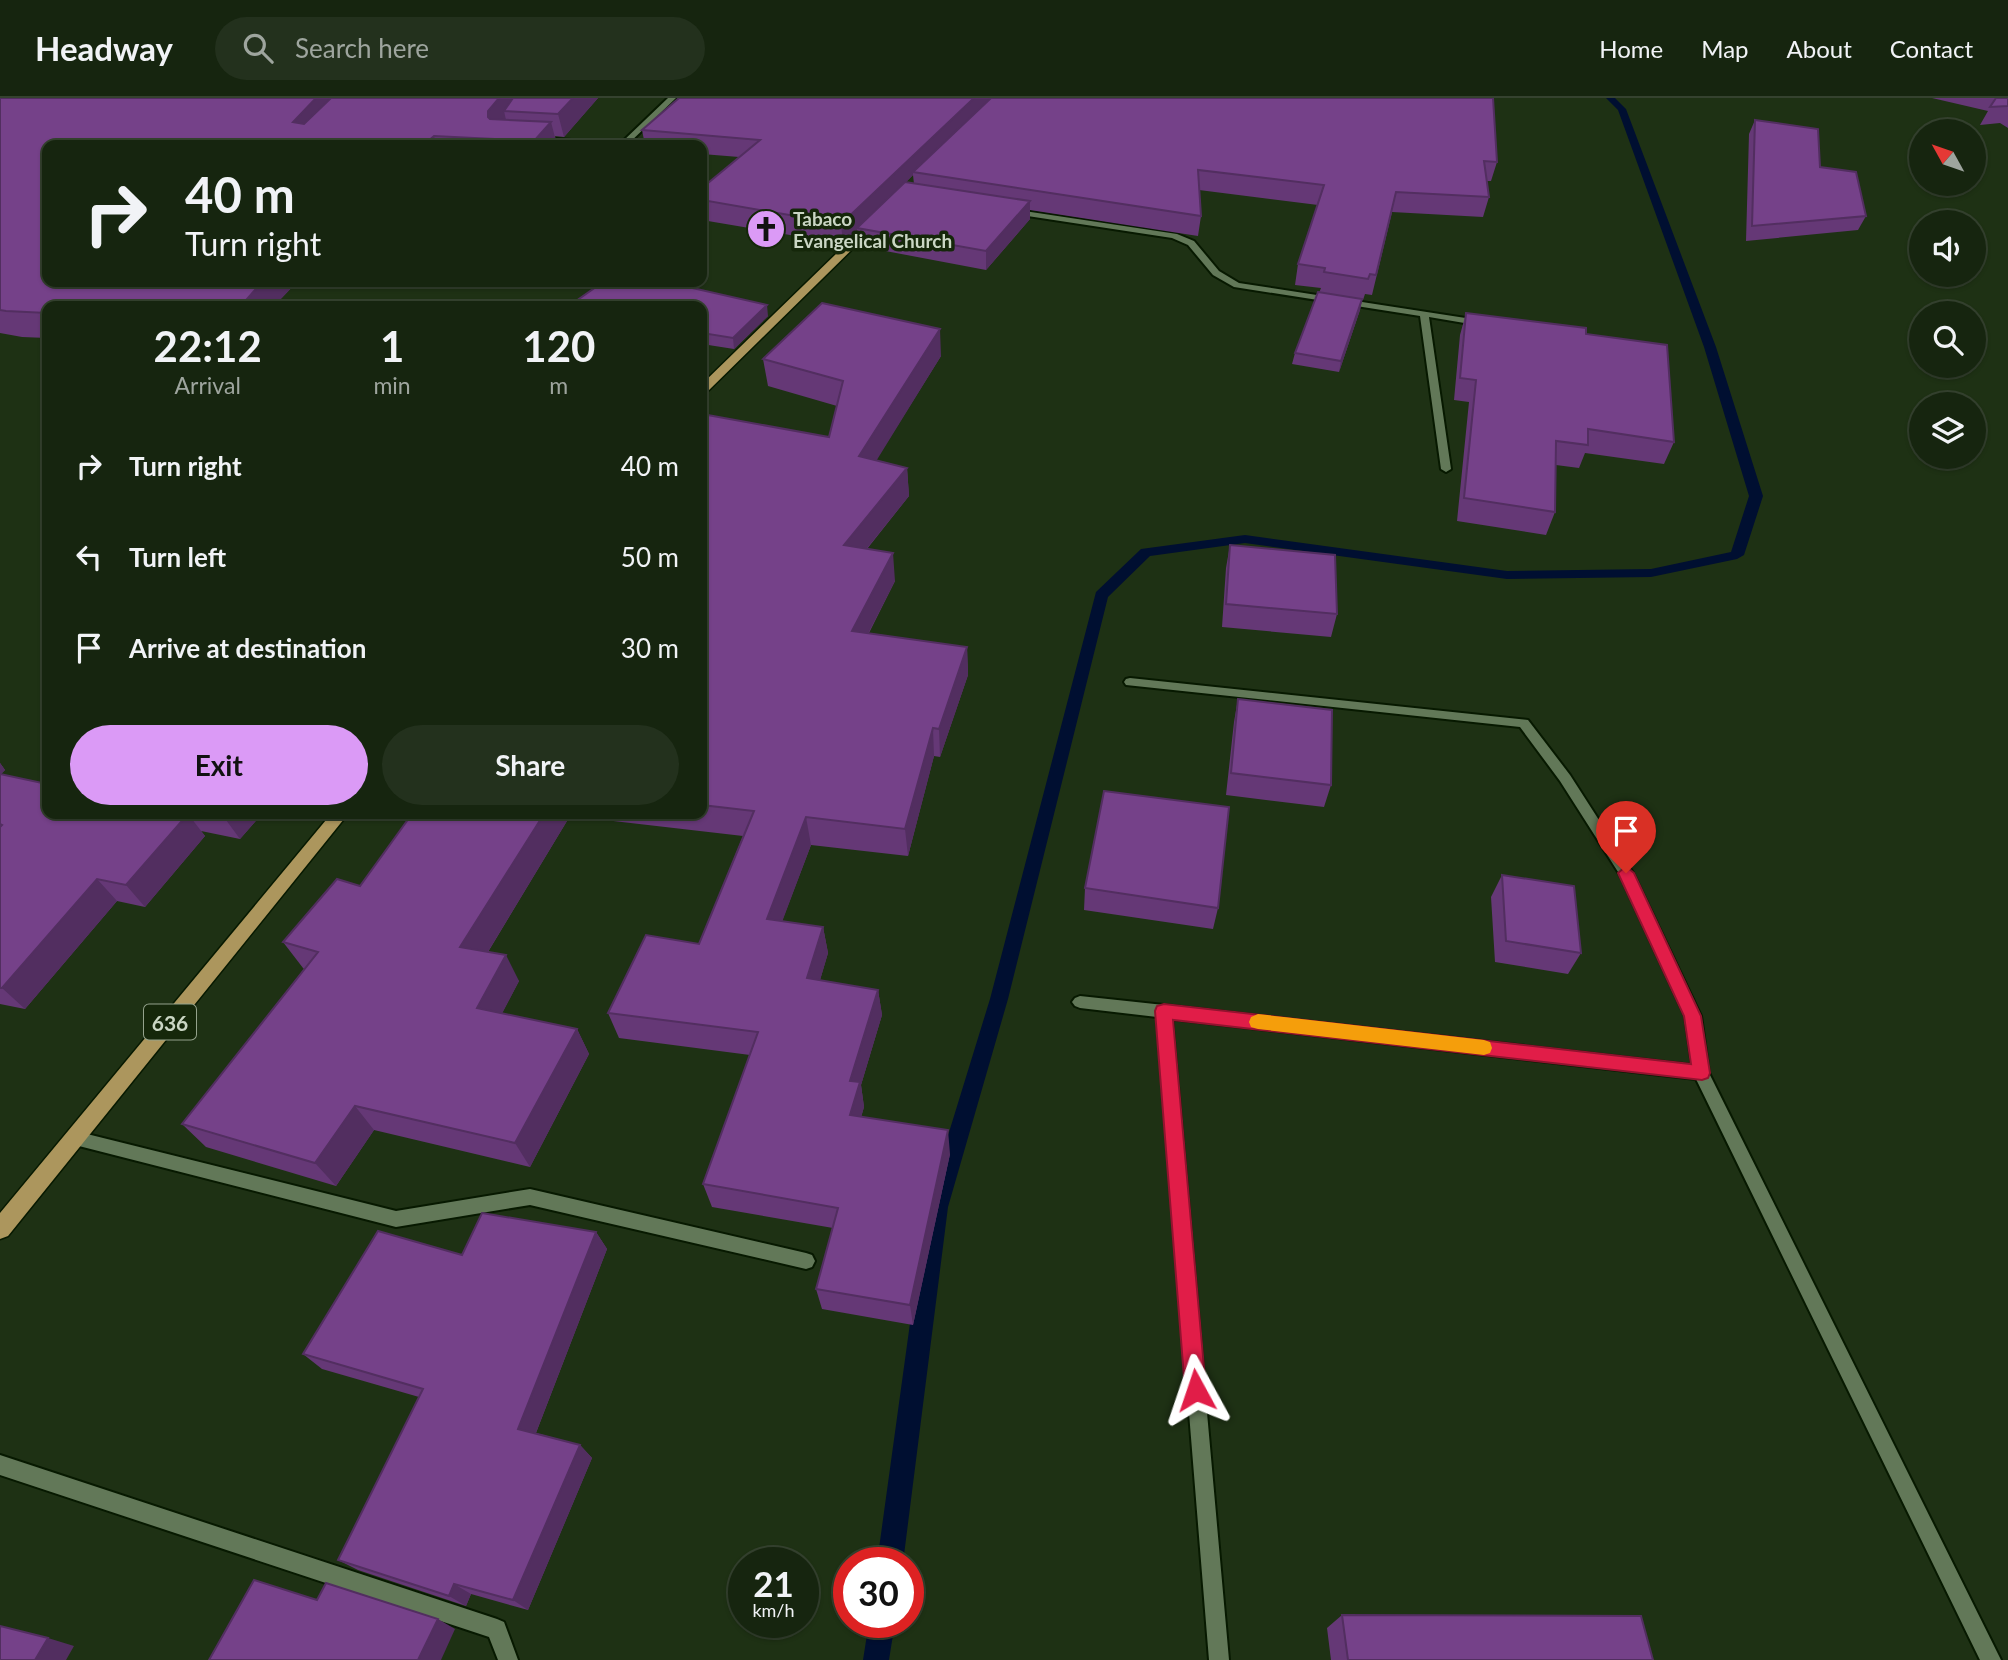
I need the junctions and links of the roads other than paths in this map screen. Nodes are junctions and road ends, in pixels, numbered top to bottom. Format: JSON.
{"nodes":[{"id":1,"x":672,"y":98,"type":"edge"},
{"id":2,"x":628,"y":140,"type":"edge"},
{"id":3,"x":998,"y":209,"type":"edge"},
{"id":4,"x":884,"y":214,"type":"edge"},
{"id":5,"x":1424,"y":314,"type":"junction"},
{"id":6,"x":1492,"y":325,"type":"edge"},
{"id":7,"x":707,"y":385,"type":"edge"},
{"id":8,"x":1446,"y":469,"type":"dead end"},
{"id":9,"x":1130,"y":682,"type":"dead end"},
{"id":10,"x":336,"y":819,"type":"edge"},
{"id":11,"x":1080,"y":1002,"type":"dead end"},
{"id":12,"x":1164,"y":1011,"type":"junction"},
{"id":13,"x":1702,"y":1073,"type":"junction"},
{"id":14,"x":75,"y":1138,"type":"junction"},
{"id":15,"x":0,"y":1229,"type":"edge"},
{"id":16,"x":806,"y":1261,"type":"dead end"},
{"id":17,"x":0,"y":1465,"type":"edge"},
{"id":18,"x":508,"y":1660,"type":"edge"},
{"id":19,"x":1219,"y":1660,"type":"edge"},
{"id":20,"x":1991,"y":1660,"type":"edge"}],
"edges":[{"from":1,"to":2,"type":"street"},
{"from":3,"to":5,"type":"street"},
{"from":4,"to":7,"type":"main road"},
{"from":5,"to":6,"type":"street"},
{"from":5,"to":8,"type":"street"},
{"from":9,"to":13,"type":"street"},
{"from":10,"to":14,"type":"main road","number":"636"},
{"from":11,"to":12,"type":"street"},
{"from":12,"to":13,"type":"street"},
{"from":12,"to":19,"type":"street"},
{"from":13,"to":20,"type":"street"},
{"from":14,"to":15,"type":"main road","number":"636"},
{"from":14,"to":16,"type":"street"},
{"from":17,"to":18,"type":"street"}]}
